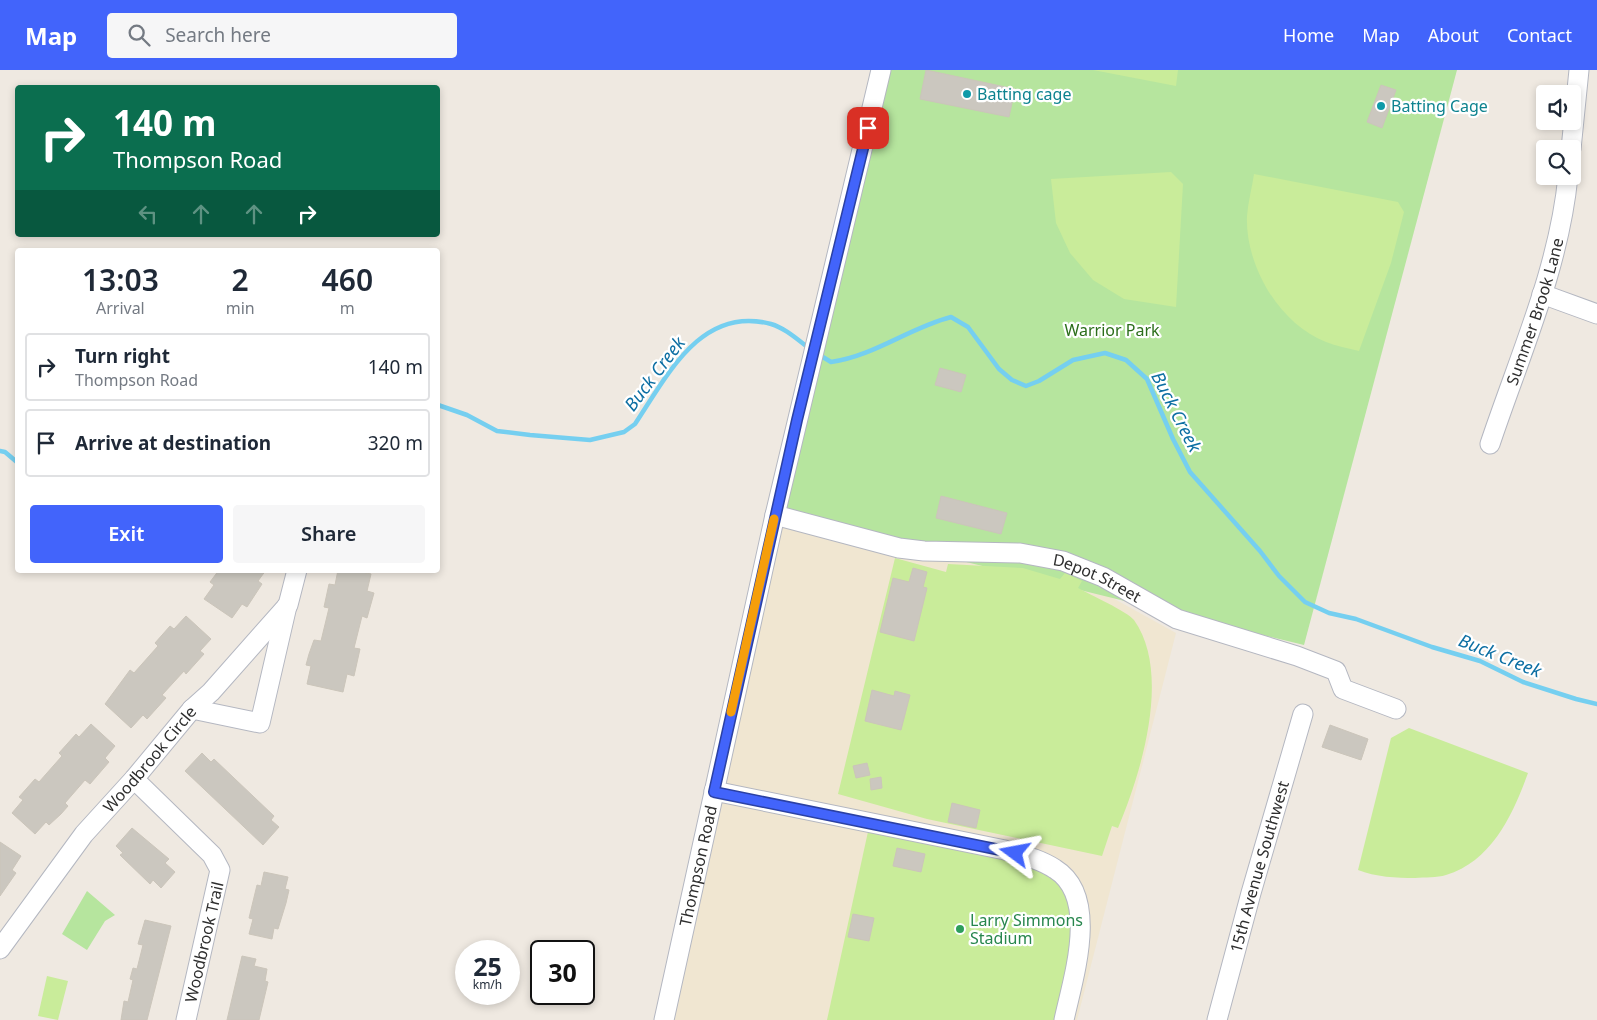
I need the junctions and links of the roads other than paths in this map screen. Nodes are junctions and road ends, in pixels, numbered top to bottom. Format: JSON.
{"nodes":[{"id":1,"x":881,"y":70,"type":"edge"},
{"id":2,"x":1579,"y":70,"type":"edge"},
{"id":3,"x":1572,"y":140,"type":"edge"},
{"id":4,"x":1567,"y":185,"type":"edge"},
{"id":5,"x":1542,"y":294,"type":"junction"},
{"id":6,"x":1597,"y":314,"type":"edge"},
{"id":7,"x":1490,"y":444,"type":"dead end"},
{"id":8,"x":775,"y":515,"type":"junction"},
{"id":9,"x":296,"y":573,"type":"edge"},
{"id":10,"x":288,"y":605,"type":"junction"},
{"id":11,"x":192,"y":709,"type":"junction"},
{"id":12,"x":1396,"y":709,"type":"dead end"},
{"id":13,"x":1303,"y":714,"type":"dead end"},
{"id":14,"x":134,"y":779,"type":"junction"},
{"id":15,"x":714,"y":792,"type":"junction"},
{"id":16,"x":0,"y":949,"type":"edge"},
{"id":17,"x":186,"y":1020,"type":"edge"},
{"id":18,"x":664,"y":1020,"type":"edge"},
{"id":19,"x":1064,"y":1020,"type":"edge"},
{"id":20,"x":1217,"y":1020,"type":"edge"}],
"edges":[{"from":1,"to":8,"type":"street","name":"Thompson Road"},
{"from":2,"to":3,"type":"street"},
{"from":4,"to":5,"type":"street","name":"Summer Brook Lane"},
{"from":5,"to":6,"type":"street"},
{"from":5,"to":7,"type":"street","name":"Summer Brook Lane"},
{"from":8,"to":12,"type":"street","name":"Depot Street"},
{"from":8,"to":15,"type":"street","name":"Thompson Road"},
{"from":9,"to":10,"type":"street","name":"Woodbrook Circle"},
{"from":10,"to":11,"type":"street","name":"Woodbrook Circle"},
{"from":10,"to":11,"type":"street"},
{"from":11,"to":14,"type":"street","name":"Woodbrook Circle"},
{"from":13,"to":20,"type":"street","name":"15th Avenue Southwest"},
{"from":14,"to":16,"type":"street","name":"Woodbrook Circle"},
{"from":14,"to":17,"type":"street","name":"Woodbrook Trail"},
{"from":15,"to":18,"type":"street","name":"Thompson Road"},
{"from":15,"to":19,"type":"street"}]}
